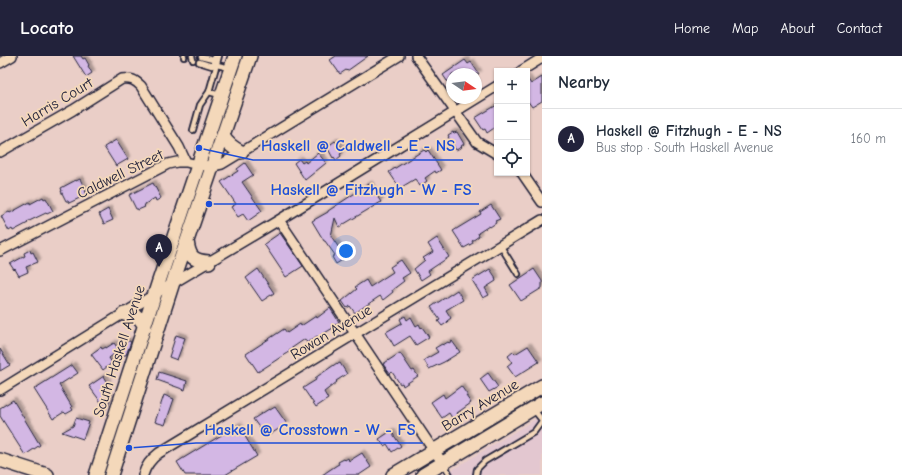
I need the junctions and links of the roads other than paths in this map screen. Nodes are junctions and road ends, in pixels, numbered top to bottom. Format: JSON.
{"nodes":[{"id":1,"x":12,"y":56,"type":"edge"},
{"id":2,"x":216,"y":56,"type":"edge"},
{"id":3,"x":250,"y":56,"type":"edge"},
{"id":4,"x":399,"y":56,"type":"edge"},
{"id":5,"x":416,"y":56,"type":"edge"},
{"id":6,"x":542,"y":58,"type":"edge"},
{"id":7,"x":200,"y":60,"type":"dead end"},
{"id":8,"x":233,"y":62,"type":"edge"},
{"id":9,"x":0,"y":63,"type":"edge"},
{"id":10,"x":217,"y":65,"type":"junction"},
{"id":11,"x":526,"y":68,"type":"edge"},
{"id":12,"x":494,"y":88,"type":"edge"},
{"id":13,"x":209,"y":92,"type":"junction"},
{"id":14,"x":222,"y":96,"type":"junction"},
{"id":15,"x":456,"y":111,"type":"junction"},
{"id":16,"x":193,"y":130,"type":"dead end"},
{"id":17,"x":223,"y":136,"type":"junction"},
{"id":18,"x":0,"y":152,"type":"edge"},
{"id":19,"x":241,"y":152,"type":"junction"},
{"id":20,"x":494,"y":152,"type":"edge"},
{"id":21,"x":192,"y":164,"type":"junction"},
{"id":22,"x":212,"y":166,"type":"junction"},
{"id":23,"x":524,"y":176,"type":"edge"},
{"id":24,"x":542,"y":202,"type":"edge"},
{"id":25,"x":279,"y":220,"type":"junction"},
{"id":26,"x":542,"y":220,"type":"edge"},
{"id":27,"x":187,"y":241,"type":"junction"},
{"id":28,"x":500,"y":245,"type":"junction"},
{"id":29,"x":0,"y":251,"type":"edge"},
{"id":30,"x":209,"y":262,"type":"junction"},
{"id":31,"x":518,"y":274,"type":"dead end"},
{"id":32,"x":173,"y":284,"type":"junction"},
{"id":33,"x":155,"y":294,"type":"junction"},
{"id":34,"x":124,"y":314,"type":"junction"},
{"id":35,"x":145,"y":326,"type":"junction"},
{"id":36,"x":355,"y":333,"type":"junction"},
{"id":37,"x":542,"y":386,"type":"edge"},
{"id":38,"x":0,"y":390,"type":"edge"},
{"id":39,"x":525,"y":396,"type":"junction"},
{"id":40,"x":537,"y":406,"type":"edge"},
{"id":41,"x":542,"y":420,"type":"edge"},
{"id":42,"x":434,"y":451,"type":"junction"},
{"id":43,"x":0,"y":460,"type":"edge"},
{"id":44,"x":443,"y":463,"type":"junction"},
{"id":45,"x":48,"y":475,"type":"edge"},
{"id":46,"x":96,"y":475,"type":"edge"},
{"id":47,"x":111,"y":475,"type":"edge"},
{"id":48,"x":143,"y":475,"type":"edge"},
{"id":49,"x":393,"y":475,"type":"edge"},
{"id":50,"x":423,"y":475,"type":"edge"},
{"id":51,"x":450,"y":475,"type":"edge"},
{"id":52,"x":476,"y":475,"type":"edge"}],
"edges":[{"from":1,"to":9,"type":"street"},
{"from":2,"to":7,"type":"lane"},
{"from":2,"to":10,"type":"lane"},
{"from":3,"to":17,"type":"main road","name":"South Haskell Avenue"},
{"from":4,"to":19,"type":"street","name":"Caldwell Street"},
{"from":5,"to":15,"type":"street"},
{"from":6,"to":11,"type":"street"},
{"from":8,"to":10,"type":"lane"},
{"from":8,"to":14,"type":"main road","name":"South Haskell Avenue"},
{"from":10,"to":13,"type":"lane"},
{"from":12,"to":15,"type":"street"},
{"from":13,"to":14,"type":"lane"},
{"from":13,"to":16,"type":"lane"},
{"from":14,"to":21,"type":"main road","name":"South Haskell Avenue"},
{"from":15,"to":20,"type":"street"},
{"from":15,"to":25,"type":"street"},
{"from":17,"to":19,"type":"main road"},
{"from":17,"to":22,"type":"main road","name":"South Haskell Avenue"},
{"from":18,"to":21,"type":"street","name":"Harris Court"},
{"from":19,"to":22,"type":"street","name":"Caldwell Street"},
{"from":21,"to":22,"type":"street","name":"Caldwell Street"},
{"from":21,"to":29,"type":"street","name":"Caldwell Street"},
{"from":21,"to":33,"type":"main road","name":"South Haskell Avenue"},
{"from":22,"to":27,"type":"main road","name":"South Haskell Avenue"},
{"from":23,"to":24,"type":"street"},
{"from":25,"to":30,"type":"street"},
{"from":25,"to":36,"type":"street"},
{"from":26,"to":28,"type":"street","name":"Rowan Avenue"},
{"from":27,"to":30,"type":"main road"},
{"from":27,"to":32,"type":"main road","name":"South Haskell Avenue"},
{"from":28,"to":31,"type":"lane"},
{"from":28,"to":36,"type":"street","name":"Rowan Avenue"},
{"from":30,"to":32,"type":"street"},
{"from":32,"to":33,"type":"street"},
{"from":32,"to":47,"type":"main road","name":"South Haskell Avenue"},
{"from":33,"to":34,"type":"street"},
{"from":33,"to":35,"type":"main road","name":"South Haskell Avenue"},
{"from":34,"to":35,"type":"main road"},
{"from":34,"to":38,"type":"street"},
{"from":35,"to":46,"type":"main road","name":"South Haskell Avenue"},
{"from":36,"to":42,"type":"street"},
{"from":36,"to":48,"type":"street","name":"Rowan Avenue"},
{"from":37,"to":39,"type":"main road","name":"Barry Avenue"},
{"from":39,"to":40,"type":"main road"},
{"from":39,"to":42,"type":"main road","name":"Barry Avenue"},
{"from":40,"to":41,"type":"lane"},
{"from":40,"to":44,"type":"main road"},
{"from":41,"to":52,"type":"lane"},
{"from":42,"to":44,"type":"street"},
{"from":42,"to":49,"type":"main road","name":"Barry Avenue"},
{"from":43,"to":45,"type":"main road"},
{"from":44,"to":50,"type":"main road"},
{"from":44,"to":51,"type":"lane"}]}
